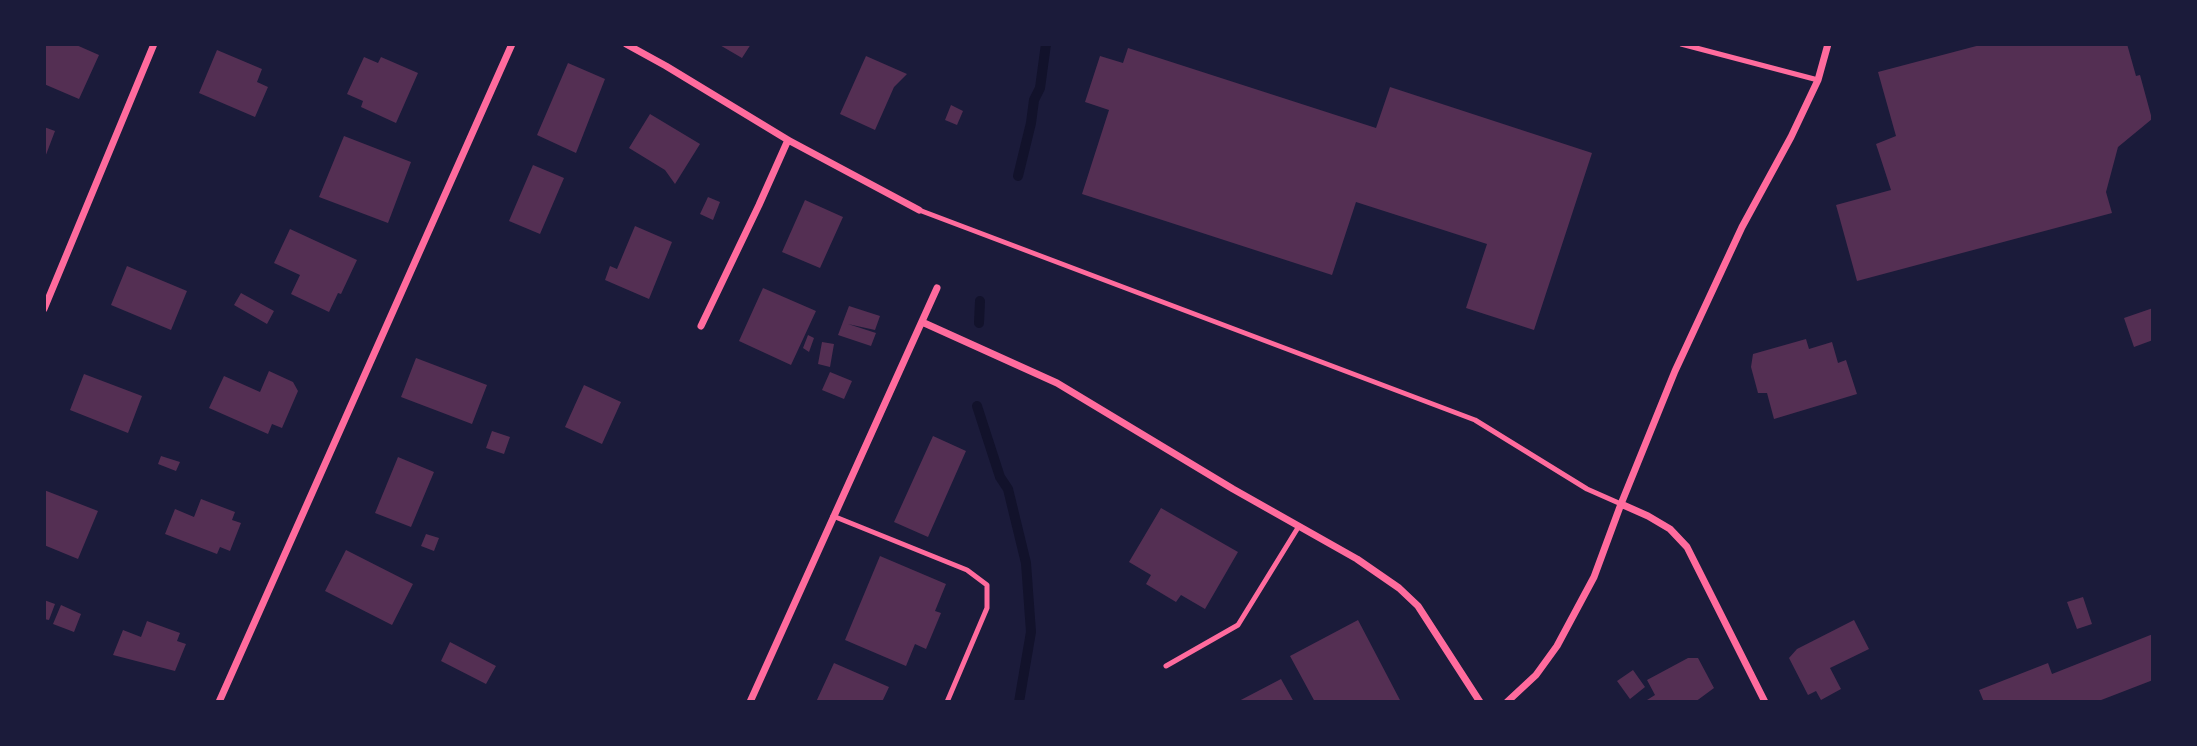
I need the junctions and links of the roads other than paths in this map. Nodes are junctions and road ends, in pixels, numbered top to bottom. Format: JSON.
{"nodes":[{"id":1,"x":154,"y":44,"type":"edge"},
{"id":2,"x":513,"y":44,"type":"edge"},
{"id":3,"x":626,"y":44,"type":"edge"},
{"id":4,"x":1681,"y":44,"type":"edge"},
{"id":5,"x":1828,"y":44,"type":"edge"},
{"id":6,"x":1818,"y":80,"type":"junction"},
{"id":7,"x":788,"y":140,"type":"junction"},
{"id":8,"x":919,"y":210,"type":"joint"},
{"id":9,"x":937,"y":288,"type":"dead end"},
{"id":10,"x":44,"y":309,"type":"edge"},
{"id":11,"x":922,"y":323,"type":"junction"},
{"id":12,"x":701,"y":326,"type":"dead end"},
{"id":13,"x":1621,"y":504,"type":"junction"},
{"id":14,"x":833,"y":516,"type":"junction"},
{"id":15,"x":1298,"y":526,"type":"junction"},
{"id":16,"x":1166,"y":666,"type":"dead end"},
{"id":17,"x":219,"y":702,"type":"edge"},
{"id":18,"x":750,"y":702,"type":"edge"},
{"id":19,"x":947,"y":702,"type":"edge"},
{"id":20,"x":1480,"y":702,"type":"edge"},
{"id":21,"x":1507,"y":702,"type":"edge"},
{"id":22,"x":1765,"y":702,"type":"edge"}],
"edges":[{"from":1,"to":10,"type":"street"},
{"from":2,"to":17,"type":"street"},
{"from":3,"to":7,"type":"street"},
{"from":4,"to":6,"type":"lane"},
{"from":5,"to":6,"type":"street"},
{"from":6,"to":13,"type":"street"},
{"from":7,"to":8,"type":"street"},
{"from":7,"to":12,"type":"street"},
{"from":8,"to":13,"type":"lane"},
{"from":9,"to":11,"type":"street"},
{"from":11,"to":14,"type":"street"},
{"from":11,"to":15,"type":"street"},
{"from":13,"to":21,"type":"street"},
{"from":13,"to":22,"type":"street"},
{"from":14,"to":18,"type":"street"},
{"from":14,"to":19,"type":"lane"},
{"from":15,"to":16,"type":"lane"},
{"from":15,"to":20,"type":"street"}]}
